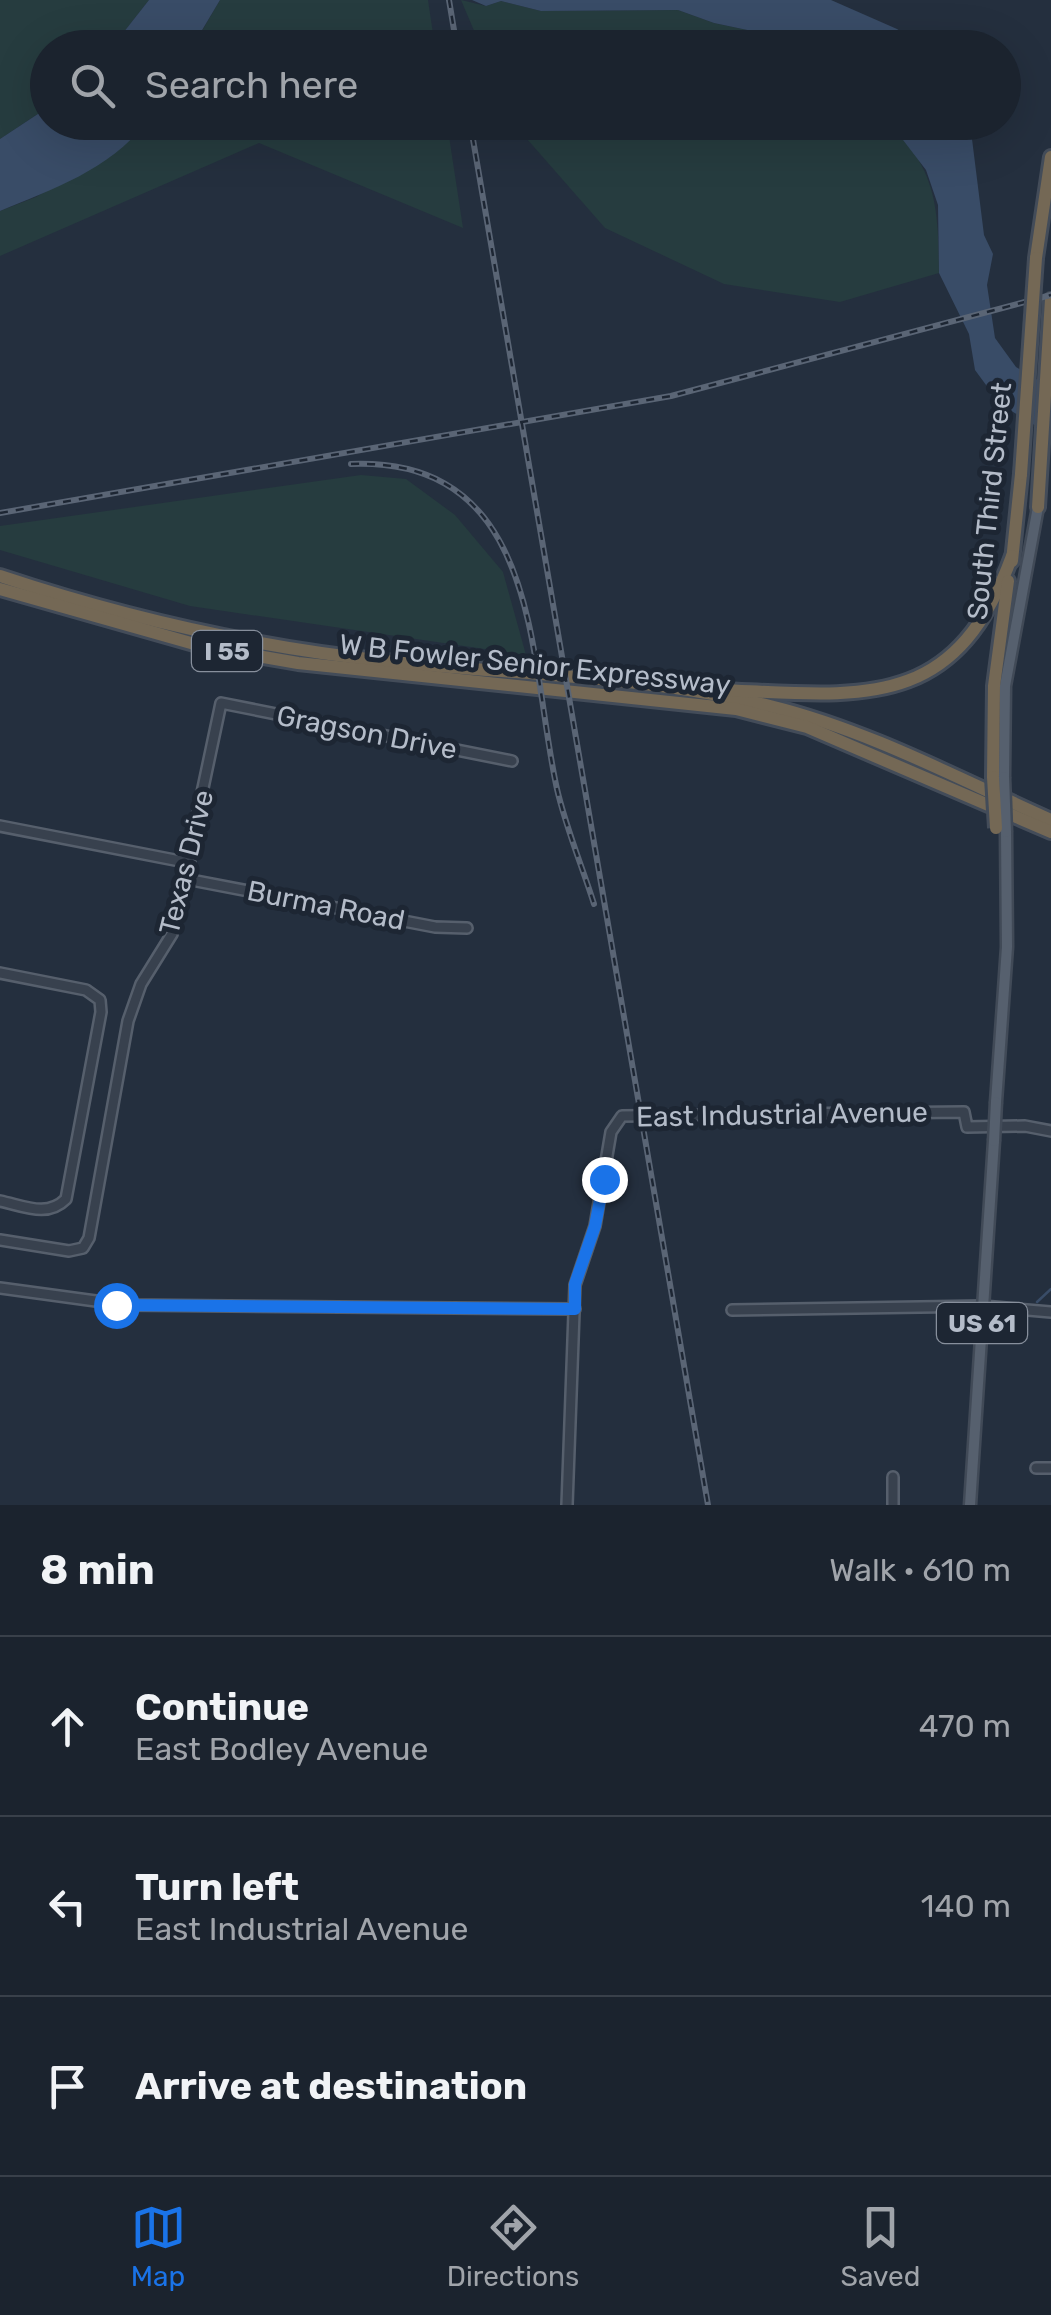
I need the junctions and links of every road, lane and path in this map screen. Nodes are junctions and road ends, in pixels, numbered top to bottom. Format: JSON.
{"nodes":[{"id":1,"x":1051,"y":157,"type":"edge"},
{"id":2,"x":1051,"y":300,"type":"edge"},
{"id":3,"x":1038,"y":507,"type":"joint"},
{"id":4,"x":1012,"y":556,"type":"junction"},
{"id":5,"x":0,"y":576,"type":"edge"},
{"id":6,"x":0,"y":589,"type":"edge"},
{"id":7,"x":680,"y":688,"type":"junction"},
{"id":8,"x":221,"y":702,"type":"joint"},
{"id":9,"x":512,"y":761,"type":"dead end"},
{"id":10,"x":998,"y":777,"type":"junction"},
{"id":11,"x":1051,"y":820,"type":"edge"},
{"id":12,"x":0,"y":826,"type":"edge"},
{"id":13,"x":1001,"y":830,"type":"joint"},
{"id":14,"x":1051,"y":832,"type":"edge"},
{"id":15,"x":190,"y":863,"type":"junction"},
{"id":16,"x":186,"y":879,"type":"junction"},
{"id":17,"x":466,"y":928,"type":"dead end"},
{"id":18,"x":0,"y":973,"type":"edge"},
{"id":19,"x":1051,"y":1131,"type":"edge"},
{"id":20,"x":0,"y":1201,"type":"edge"},
{"id":21,"x":0,"y":1240,"type":"edge"},
{"id":22,"x":0,"y":1288,"type":"edge"},
{"id":23,"x":983,"y":1306,"type":"junction"},
{"id":24,"x":575,"y":1309,"type":"junction"},
{"id":25,"x":732,"y":1310,"type":"dead end"},
{"id":26,"x":1051,"y":1312,"type":"edge"},
{"id":27,"x":1036,"y":1468,"type":"dead end"},
{"id":28,"x":1051,"y":1468,"type":"edge"},
{"id":29,"x":894,"y":1477,"type":"dead end"},
{"id":30,"x":568,"y":1505,"type":"edge"},
{"id":31,"x":893,"y":1505,"type":"edge"},
{"id":32,"x":970,"y":1505,"type":"edge"}],
"edges":[{"from":1,"to":4,"type":"highway","name":"South Third Street","number":"US 61","bridge":true},
{"from":2,"to":3,"type":"highway","name":"South Third Street","number":"US 61"},
{"from":3,"to":10,"type":"main road","name":"South Third Street","number":"US 61"},
{"from":4,"to":7,"type":"highway"},
{"from":4,"to":10,"type":"highway","name":"South Third Street","number":"US 61"},
{"from":5,"to":7,"type":"highway","name":"W B Fowler Senior Expressway","number":"I 55"},
{"from":6,"to":14,"type":"highway","name":"W B Fowler Senior Expressway","number":"I 55"},
{"from":7,"to":11,"type":"highway","name":"W B Fowler Senior Expressway","number":"I 55"},
{"from":8,"to":9,"type":"street","name":"Gragson Drive"},
{"from":8,"to":15,"type":"street","name":"Texas Drive"},
{"from":10,"to":13,"type":"highway","name":"South Third Street","number":"US 61","bridge":true},
{"from":12,"to":15,"type":"street"},
{"from":13,"to":23,"type":"main road","name":"South Third Street","number":"US 61","bridge":true},
{"from":15,"to":16,"type":"street","name":"Texas Drive"},
{"from":16,"to":17,"type":"street","name":"Burma Road"},
{"from":16,"to":21,"type":"street","name":"Texas Drive"},
{"from":18,"to":20,"type":"street"},
{"from":19,"to":24,"type":"street","name":"East Industrial Avenue"},
{"from":22,"to":24,"type":"street"},
{"from":23,"to":25,"type":"street"},
{"from":23,"to":26,"type":"street"},
{"from":23,"to":32,"type":"main road","name":"South Third Street","number":"US 61"},
{"from":24,"to":30,"type":"street"},
{"from":27,"to":28,"type":"street"},
{"from":29,"to":31,"type":"street"}]}
